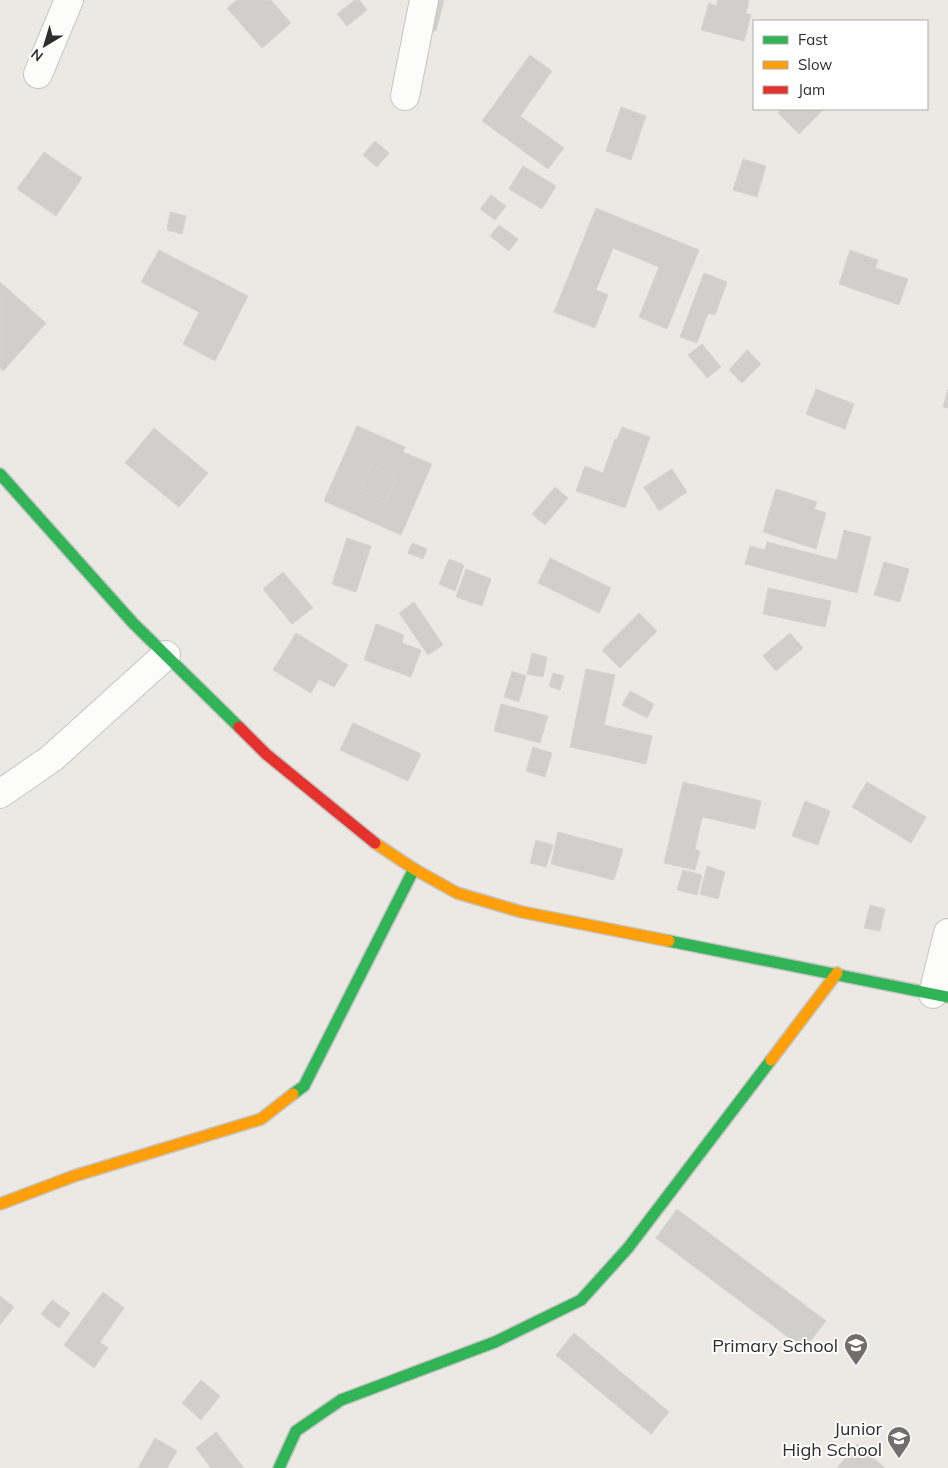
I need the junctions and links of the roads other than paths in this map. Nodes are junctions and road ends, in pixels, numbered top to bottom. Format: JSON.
{"nodes":[{"id":1,"x":69,"y":0,"type":"edge"},
{"id":2,"x":424,"y":0,"type":"edge"},
{"id":3,"x":38,"y":74,"type":"dead end"},
{"id":4,"x":405,"y":96,"type":"dead end"},
{"id":5,"x":0,"y":474,"type":"edge"},
{"id":6,"x":166,"y":655,"type":"junction"},
{"id":7,"x":0,"y":794,"type":"edge"},
{"id":8,"x":414,"y":869,"type":"junction"},
{"id":9,"x":948,"y":933,"type":"edge"},
{"id":10,"x":837,"y":973,"type":"junction"},
{"id":11,"x":940,"y":995,"type":"edge"},
{"id":12,"x":0,"y":1204,"type":"edge"},
{"id":13,"x":279,"y":1468,"type":"edge"}],
"edges":[{"from":1,"to":3,"type":"street"},
{"from":2,"to":4,"type":"street"},
{"from":5,"to":6,"type":"street"},
{"from":6,"to":7,"type":"street"},
{"from":6,"to":8,"type":"street"},
{"from":8,"to":10,"type":"street"},
{"from":8,"to":12,"type":"street"},
{"from":9,"to":11,"type":"street"},
{"from":10,"to":11,"type":"street"},
{"from":10,"to":13,"type":"street"}]}
